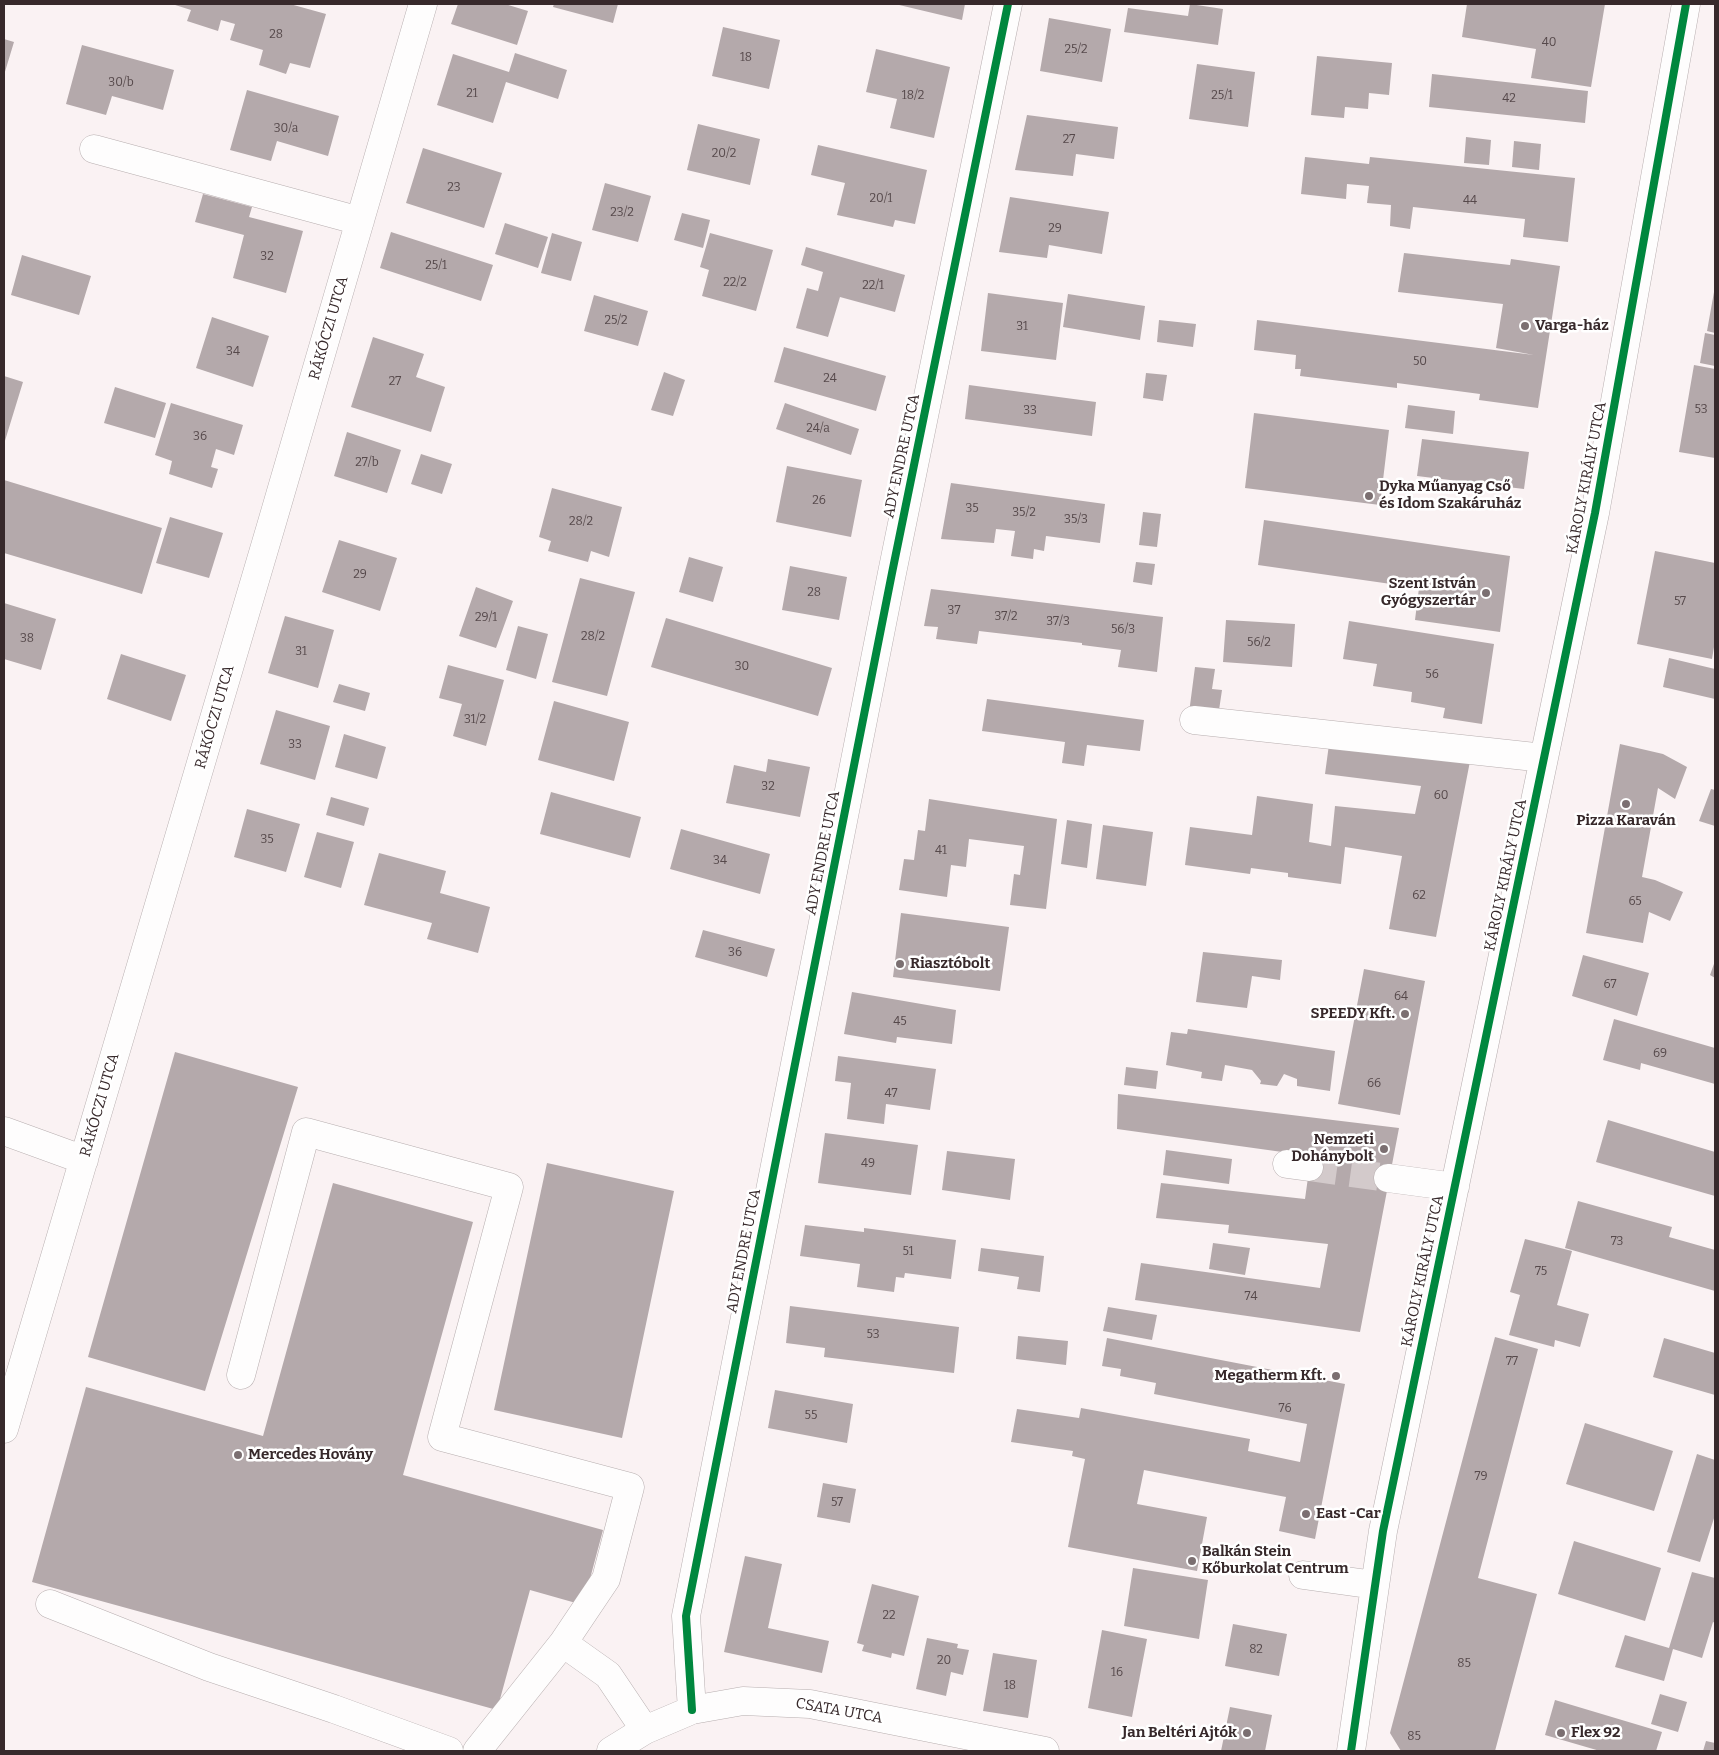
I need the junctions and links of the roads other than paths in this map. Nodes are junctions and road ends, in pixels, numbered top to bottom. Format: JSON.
{"nodes":[{"id":1,"x":423,"y":4,"type":"edge"},
{"id":2,"x":1008,"y":4,"type":"edge"},
{"id":3,"x":1686,"y":4,"type":"edge"},
{"id":4,"x":94,"y":149,"type":"dead end"},
{"id":5,"x":360,"y":221,"type":"junction"},
{"id":6,"x":1194,"y":720,"type":"dead end"},
{"id":7,"x":1544,"y":758,"type":"junction"},
{"id":8,"x":4,"y":1131,"type":"edge"},
{"id":9,"x":84,"y":1160,"type":"junction"},
{"id":10,"x":1388,"y":1178,"type":"tunnel mouth"},
{"id":11,"x":1455,"y":1187,"type":"junction"},
{"id":12,"x":241,"y":1375,"type":"dead end"},
{"id":13,"x":4,"y":1429,"type":"edge"},
{"id":14,"x":1303,"y":1575,"type":"dead end"},
{"id":15,"x":1375,"y":1585,"type":"junction"},
{"id":16,"x":50,"y":1604,"type":"dead end"},
{"id":17,"x":562,"y":1643,"type":"junction"},
{"id":18,"x":692,"y":1710,"type":"junction"},
{"id":19,"x":645,"y":1730,"type":"junction"},
{"id":20,"x":449,"y":1751,"type":"edge"},
{"id":21,"x":477,"y":1751,"type":"edge"},
{"id":22,"x":611,"y":1751,"type":"edge"},
{"id":23,"x":1046,"y":1751,"type":"edge"},
{"id":24,"x":1350,"y":1751,"type":"edge"}],
"edges":[{"from":1,"to":5,"type":"street","name":"RÁKÓCZI UTCA"},
{"from":2,"to":18,"type":"street","name":"ADY ENDRE UTCA"},
{"from":3,"to":7,"type":"street","name":"KÁROLY KIRÁLY UTCA"},
{"from":4,"to":5,"type":"street"},
{"from":5,"to":9,"type":"street","name":"RÁKÓCZI UTCA"},
{"from":6,"to":7,"type":"street"},
{"from":7,"to":11,"type":"street","name":"KÁROLY KIRÁLY UTCA"},
{"from":8,"to":9,"type":"street"},
{"from":9,"to":13,"type":"street","name":"RÁKÓCZI UTCA"},
{"from":10,"to":11,"type":"street"},
{"from":11,"to":15,"type":"street","name":"KÁROLY KIRÁLY UTCA"},
{"from":12,"to":17,"type":"street"},
{"from":14,"to":15,"type":"street"},
{"from":15,"to":24,"type":"street","name":"KÁROLY KIRÁLY UTCA"},
{"from":16,"to":20,"type":"street"},
{"from":17,"to":19,"type":"street"},
{"from":17,"to":21,"type":"street"},
{"from":18,"to":19,"type":"street","name":"CSATA UTCA"},
{"from":18,"to":23,"type":"street","name":"CSATA UTCA"},
{"from":19,"to":22,"type":"street","name":"CSATA UTCA"}]}
